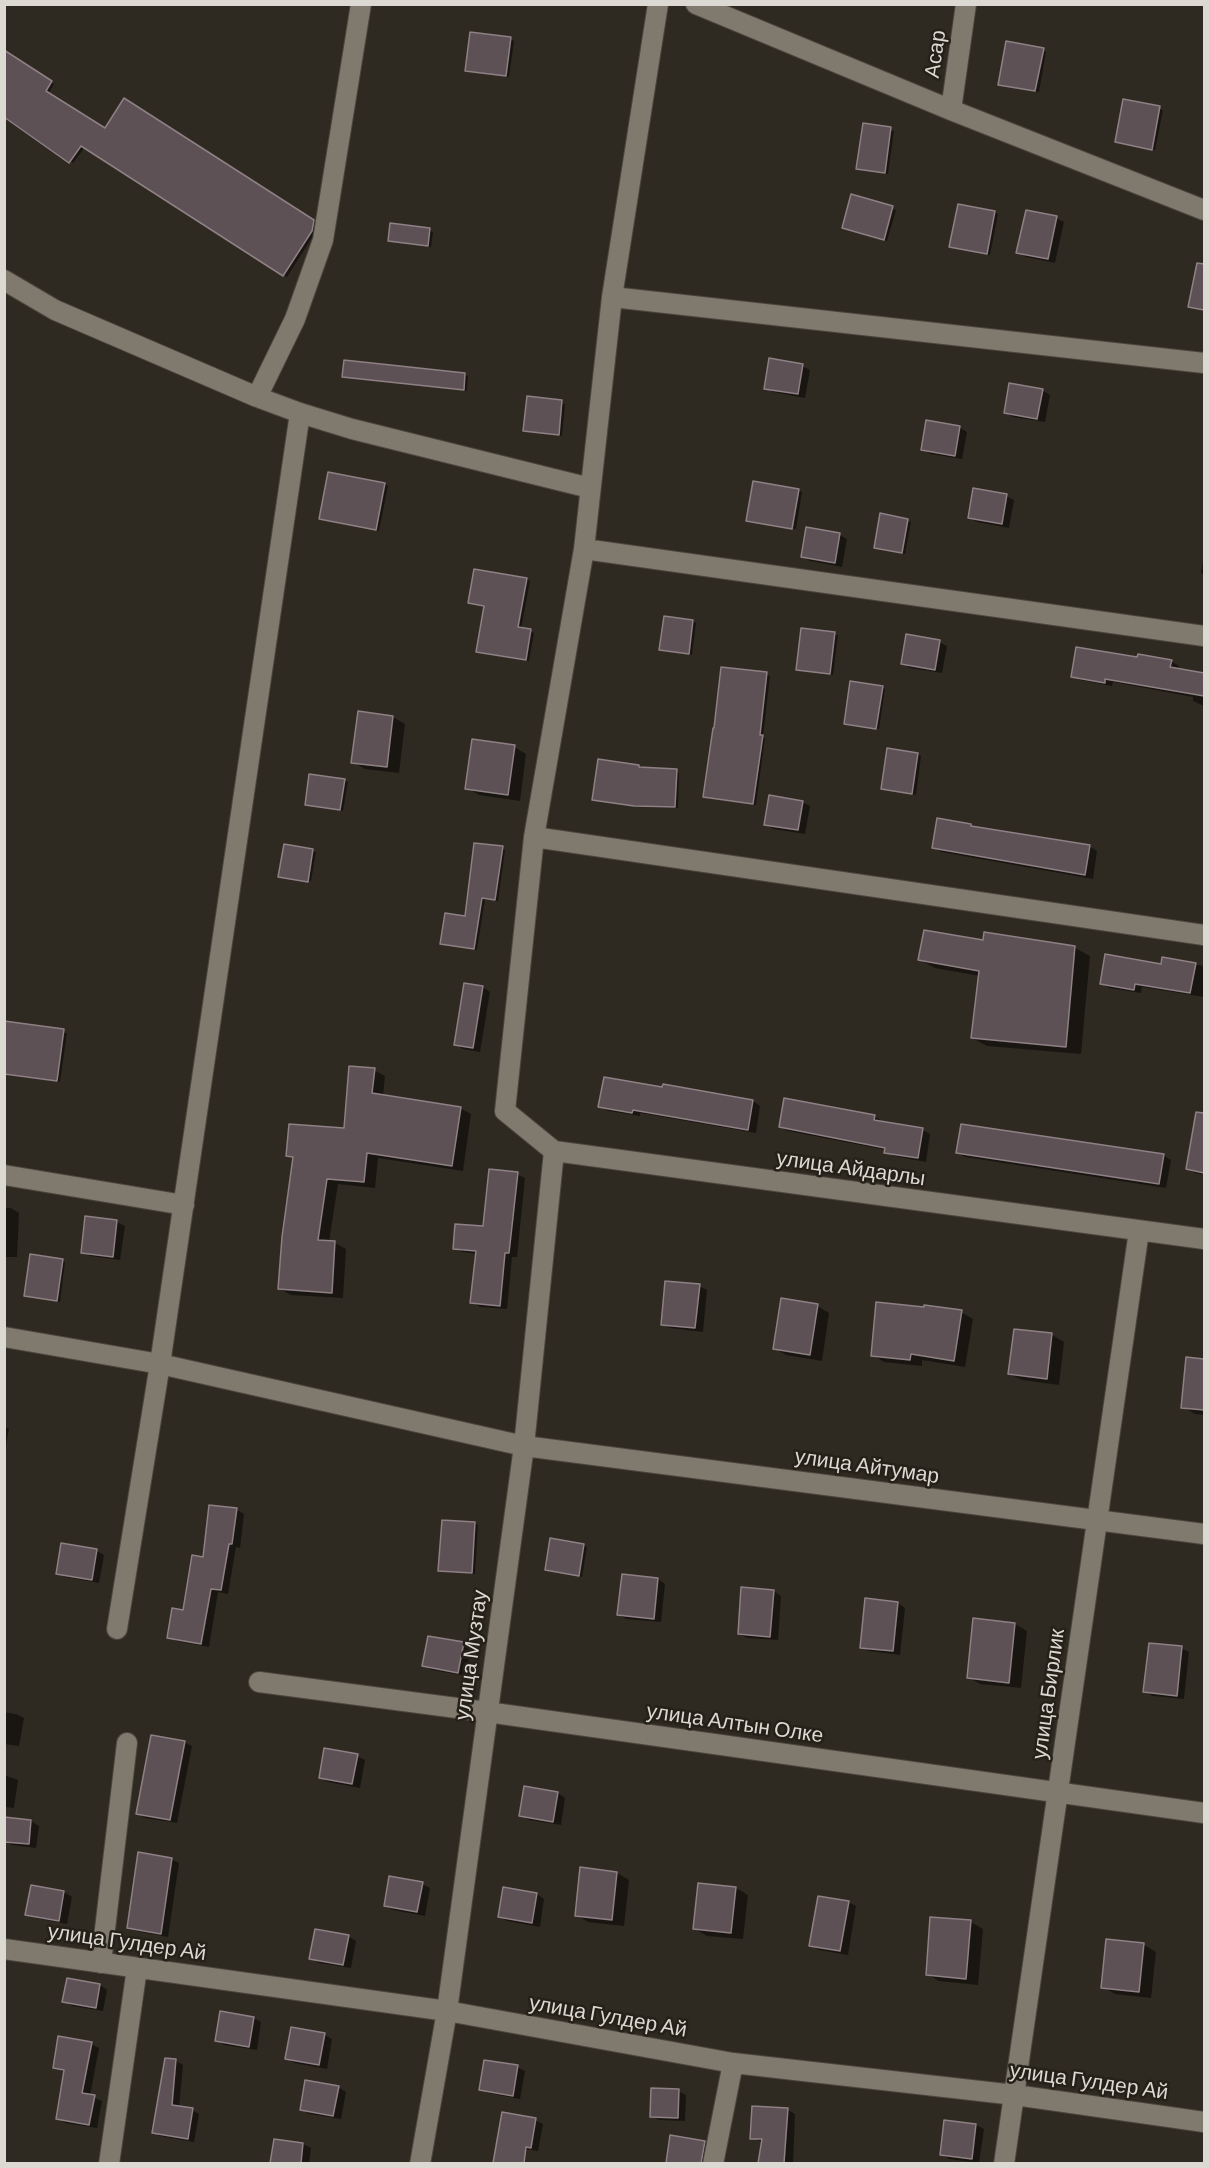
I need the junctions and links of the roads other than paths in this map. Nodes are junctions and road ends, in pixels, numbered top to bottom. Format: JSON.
{"nodes":[{"id":1,"x":361,"y":4,"type":"edge"},
{"id":2,"x":658,"y":4,"type":"edge"},
{"id":3,"x":696,"y":4,"type":"edge"},
{"id":4,"x":966,"y":4,"type":"edge"},
{"id":5,"x":951,"y":110,"type":"junction"},
{"id":6,"x":1204,"y":210,"type":"edge"},
{"id":7,"x":4,"y":280,"type":"edge"},
{"id":8,"x":612,"y":297,"type":"junction"},
{"id":9,"x":1204,"y":363,"type":"edge"},
{"id":10,"x":256,"y":397,"type":"junction"},
{"id":11,"x":300,"y":413,"type":"junction"},
{"id":12,"x":590,"y":488,"type":"junction"},
{"id":13,"x":584,"y":549,"type":"junction"},
{"id":14,"x":1204,"y":636,"type":"edge"},
{"id":15,"x":534,"y":837,"type":"junction"},
{"id":16,"x":1204,"y":935,"type":"edge"},
{"id":17,"x":554,"y":1151,"type":"junction"},
{"id":18,"x":4,"y":1175,"type":"edge"},
{"id":19,"x":184,"y":1205,"type":"junction"},
{"id":20,"x":1139,"y":1231,"type":"junction"},
{"id":21,"x":1204,"y":1239,"type":"edge"},
{"id":22,"x":4,"y":1337,"type":"edge"},
{"id":23,"x":160,"y":1364,"type":"junction"},
{"id":24,"x":524,"y":1446,"type":"junction"},
{"id":25,"x":1098,"y":1520,"type":"junction"},
{"id":26,"x":1204,"y":1534,"type":"edge"},
{"id":27,"x":117,"y":1629,"type":"dead end"},
{"id":28,"x":259,"y":1682,"type":"dead end"},
{"id":29,"x":487,"y":1712,"type":"junction"},
{"id":30,"x":127,"y":1743,"type":"dead end"},
{"id":31,"x":1058,"y":1793,"type":"junction"},
{"id":32,"x":1204,"y":1814,"type":"edge"},
{"id":33,"x":4,"y":1949,"type":"edge"},
{"id":34,"x":101,"y":1963,"type":"junction"},
{"id":35,"x":137,"y":1968,"type":"junction"},
{"id":36,"x":447,"y":2011,"type":"junction"},
{"id":37,"x":733,"y":2062,"type":"junction"},
{"id":38,"x":1015,"y":2095,"type":"junction"},
{"id":39,"x":1204,"y":2122,"type":"edge"},
{"id":40,"x":109,"y":2163,"type":"edge"},
{"id":41,"x":420,"y":2163,"type":"edge"},
{"id":42,"x":714,"y":2163,"type":"edge"},
{"id":43,"x":1004,"y":2163,"type":"edge"}],
"edges":[{"from":1,"to":10,"type":"street"},
{"from":2,"to":8,"type":"street"},
{"from":3,"to":5,"type":"street"},
{"from":4,"to":5,"type":"street","name":"Асар"},
{"from":5,"to":6,"type":"street"},
{"from":7,"to":10,"type":"street"},
{"from":8,"to":9,"type":"street"},
{"from":8,"to":12,"type":"street"},
{"from":10,"to":11,"type":"street"},
{"from":11,"to":12,"type":"street"},
{"from":11,"to":19,"type":"street"},
{"from":12,"to":13,"type":"street"},
{"from":13,"to":14,"type":"street"},
{"from":13,"to":15,"type":"street"},
{"from":15,"to":16,"type":"street"},
{"from":15,"to":17,"type":"street"},
{"from":17,"to":20,"type":"street","name":"улица Айдарлы"},
{"from":17,"to":24,"type":"street","name":"улица Музтау"},
{"from":18,"to":19,"type":"street"},
{"from":19,"to":23,"type":"street"},
{"from":20,"to":21,"type":"street","name":"улица Айдарлы"},
{"from":20,"to":25,"type":"street","name":"улица Бирлик"},
{"from":22,"to":23,"type":"street","name":"улица Айтумар"},
{"from":23,"to":24,"type":"street","name":"улица Айтумар"},
{"from":23,"to":27,"type":"street"},
{"from":24,"to":25,"type":"street","name":"улица Айтумар"},
{"from":24,"to":29,"type":"street","name":"улица Музтау"},
{"from":25,"to":26,"type":"street","name":"улица Айтумар"},
{"from":25,"to":31,"type":"street","name":"улица Бирлик"},
{"from":28,"to":29,"type":"street","name":"улица Алтын Олке"},
{"from":29,"to":31,"type":"street","name":"улица Алтын Олке"},
{"from":29,"to":36,"type":"street","name":"улица Музтау"},
{"from":30,"to":34,"type":"street"},
{"from":31,"to":32,"type":"street","name":"улица Алтын Олке"},
{"from":31,"to":38,"type":"street","name":"улица Бирлик"},
{"from":33,"to":34,"type":"street","name":"улица Гулдер Ай"},
{"from":34,"to":35,"type":"street","name":"улица Гулдер Ай"},
{"from":35,"to":36,"type":"street","name":"улица Гулдер Ай"},
{"from":35,"to":40,"type":"street"},
{"from":36,"to":37,"type":"street","name":"улица Гулдер Ай"},
{"from":36,"to":41,"type":"street","name":"улица Музтау"},
{"from":37,"to":38,"type":"street","name":"улица Гулдер Ай"},
{"from":37,"to":42,"type":"street"},
{"from":38,"to":39,"type":"street","name":"улица Гулдер Ай"},
{"from":38,"to":43,"type":"street","name":"улица Бирлик"}]}
